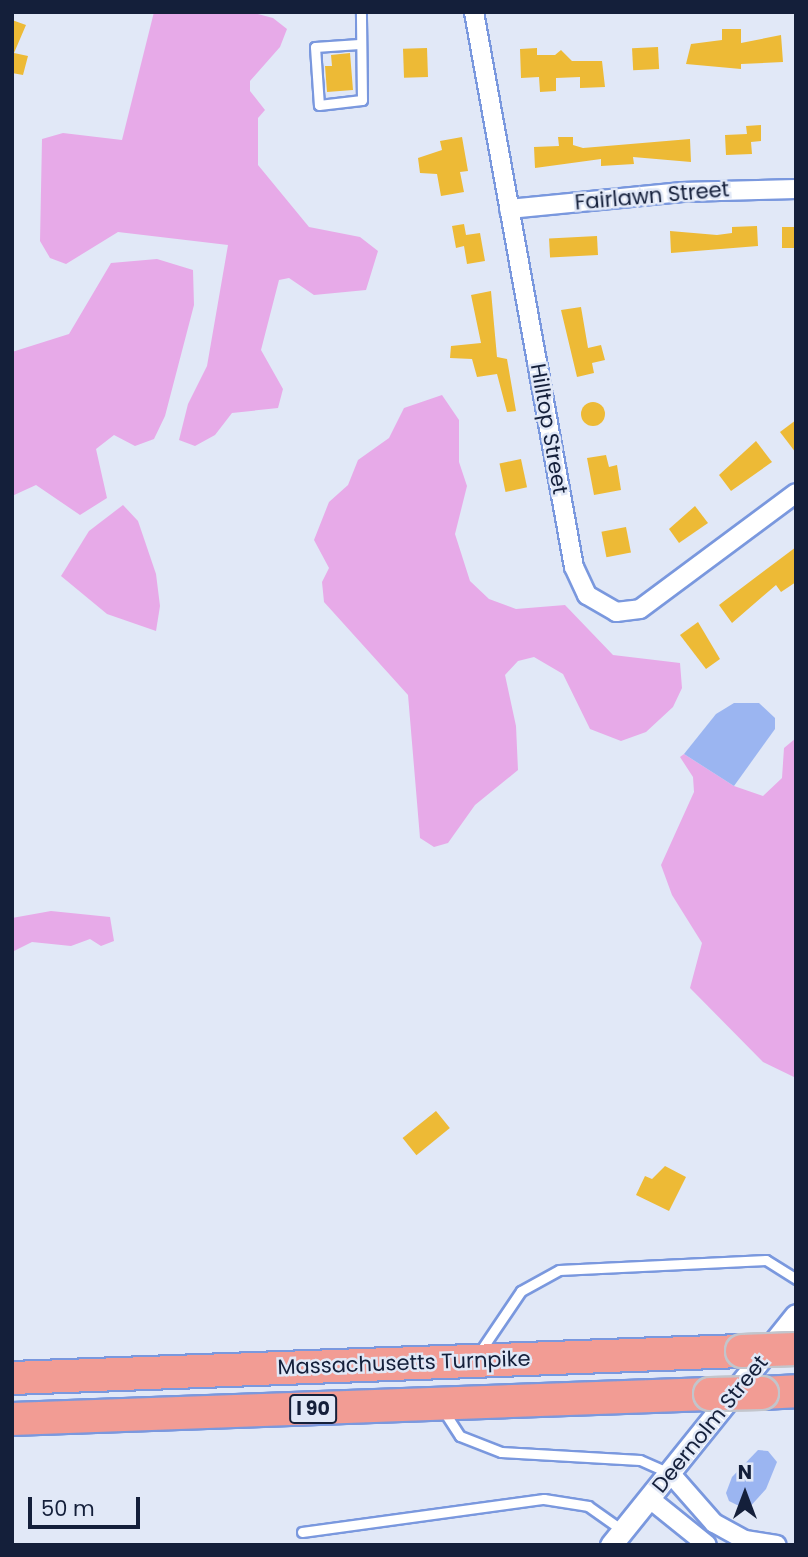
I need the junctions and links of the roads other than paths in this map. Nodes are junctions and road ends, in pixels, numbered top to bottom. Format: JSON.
{"nodes":[{"id":1,"x":361,"y":12,"type":"edge"},
{"id":2,"x":474,"y":12,"type":"edge"},
{"id":3,"x":359,"y":44,"type":"junction"},
{"id":4,"x":796,"y":189,"type":"edge"},
{"id":5,"x":509,"y":209,"type":"junction"},
{"id":6,"x":796,"y":493,"type":"edge"},
{"id":7,"x":796,"y":1279,"type":"edge"},
{"id":8,"x":796,"y":1315,"type":"edge"},
{"id":9,"x":796,"y":1349,"type":"edge"},
{"id":10,"x":475,"y":1360,"type":"junction"},
{"id":11,"x":12,"y":1378,"type":"edge"},
{"id":12,"x":796,"y":1391,"type":"edge"},
{"id":13,"x":443,"y":1404,"type":"junction"},
{"id":14,"x":12,"y":1419,"type":"edge"},
{"id":15,"x":670,"y":1473,"type":"junction"},
{"id":16,"x":650,"y":1499,"type":"junction"},
{"id":17,"x":302,"y":1531,"type":"dead end"},
{"id":18,"x":617,"y":1538,"type":"edge"},
{"id":19,"x":707,"y":1545,"type":"edge"},
{"id":20,"x":777,"y":1545,"type":"edge"}],
"edges":[{"from":1,"to":3,"type":"lane"},
{"from":2,"to":5,"type":"street","name":"Hilltop Street"},
{"from":3,"to":3,"type":"lane"},
{"from":4,"to":5,"type":"street","name":"Fairlawn Street"},
{"from":5,"to":6,"type":"street","name":"Hilltop Street"},
{"from":7,"to":10,"type":"lane"},
{"from":8,"to":15,"type":"street","name":"Deernolm Street"},
{"from":9,"to":10,"type":"highway","name":"Massachusetts Turnpike","number":"I 90","bridge":true},
{"from":10,"to":11,"type":"highway","name":"Massachusetts Turnpike","number":"I 90"},
{"from":12,"to":13,"type":"highway","name":"Massachusetts Turnpike","number":"I 90","bridge":true},
{"from":13,"to":14,"type":"highway","name":"Massachusetts Turnpike","number":"I 90"},
{"from":13,"to":15,"type":"lane"},
{"from":15,"to":16,"type":"street","name":"Deernolm Street"},
{"from":15,"to":20,"type":"street"},
{"from":16,"to":18,"type":"street","name":"Deernolm Street"},
{"from":16,"to":19,"type":"street"},
{"from":17,"to":18,"type":"lane"}]}
